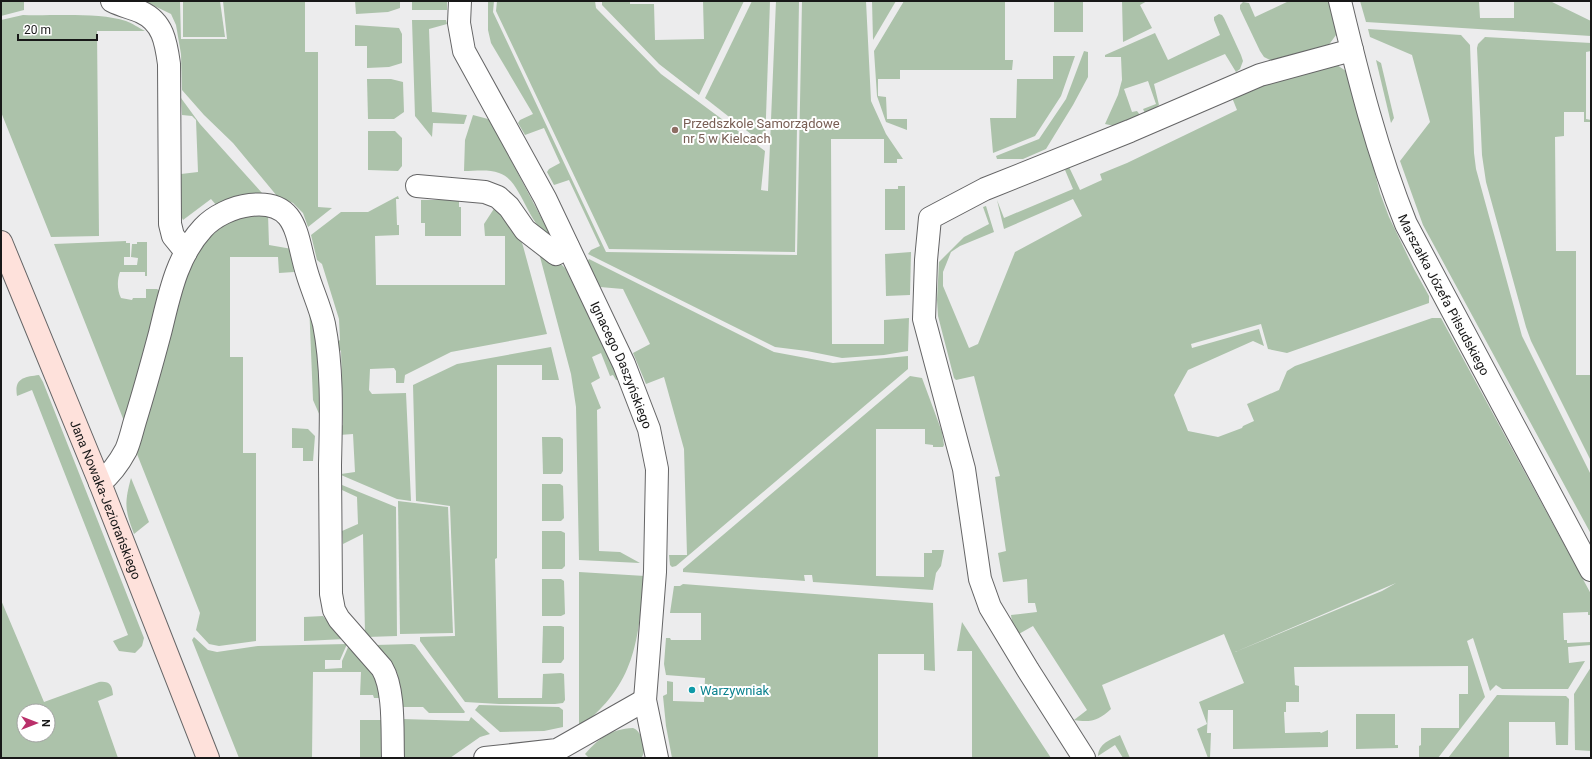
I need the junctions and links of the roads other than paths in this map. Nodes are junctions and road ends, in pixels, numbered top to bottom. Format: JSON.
{"nodes":[{"id":1,"x":112,"y":1,"type":"edge"},
{"id":2,"x":460,"y":1,"type":"edge"},
{"id":3,"x":1340,"y":1,"type":"edge"},
{"id":4,"x":1352,"y":50,"type":"junction"},
{"id":5,"x":417,"y":186,"type":"dead end"},
{"id":6,"x":1,"y":242,"type":"edge"},
{"id":7,"x":568,"y":247,"type":"junction"},
{"id":8,"x":186,"y":252,"type":"junction"},
{"id":9,"x":100,"y":483,"type":"junction"},
{"id":10,"x":1591,"y":570,"type":"edge"},
{"id":11,"x":644,"y":700,"type":"junction"},
{"id":12,"x":511,"y":756,"type":"edge"},
{"id":13,"x":208,"y":758,"type":"edge"},
{"id":14,"x":393,"y":758,"type":"edge"},
{"id":15,"x":485,"y":758,"type":"edge"},
{"id":16,"x":657,"y":758,"type":"edge"},
{"id":17,"x":1084,"y":758,"type":"edge"}],
"edges":[{"from":1,"to":8,"type":"street"},
{"from":2,"to":7,"type":"street","name":"Ignacego Daszyńskiego"},
{"from":3,"to":4,"type":"street","name":"Marszałka Józefa Piłsudskiego"},
{"from":4,"to":10,"type":"street","name":"Marszałka Józefa Piłsudskiego"},
{"from":4,"to":17,"type":"street"},
{"from":5,"to":7,"type":"street"},
{"from":6,"to":9,"type":"street","name":"Jana Nowaka-Jeziorańskiego"},
{"from":7,"to":11,"type":"street","name":"Ignacego Daszyńskiego"},
{"from":8,"to":9,"type":"street"},
{"from":8,"to":14,"type":"street"},
{"from":9,"to":13,"type":"street","name":"Jana Nowaka-Jeziorańskiego"},
{"from":11,"to":12,"type":"street"},
{"from":11,"to":16,"type":"street","name":"Ignacego Daszyńskiego"},
{"from":12,"to":15,"type":"street"}]}
